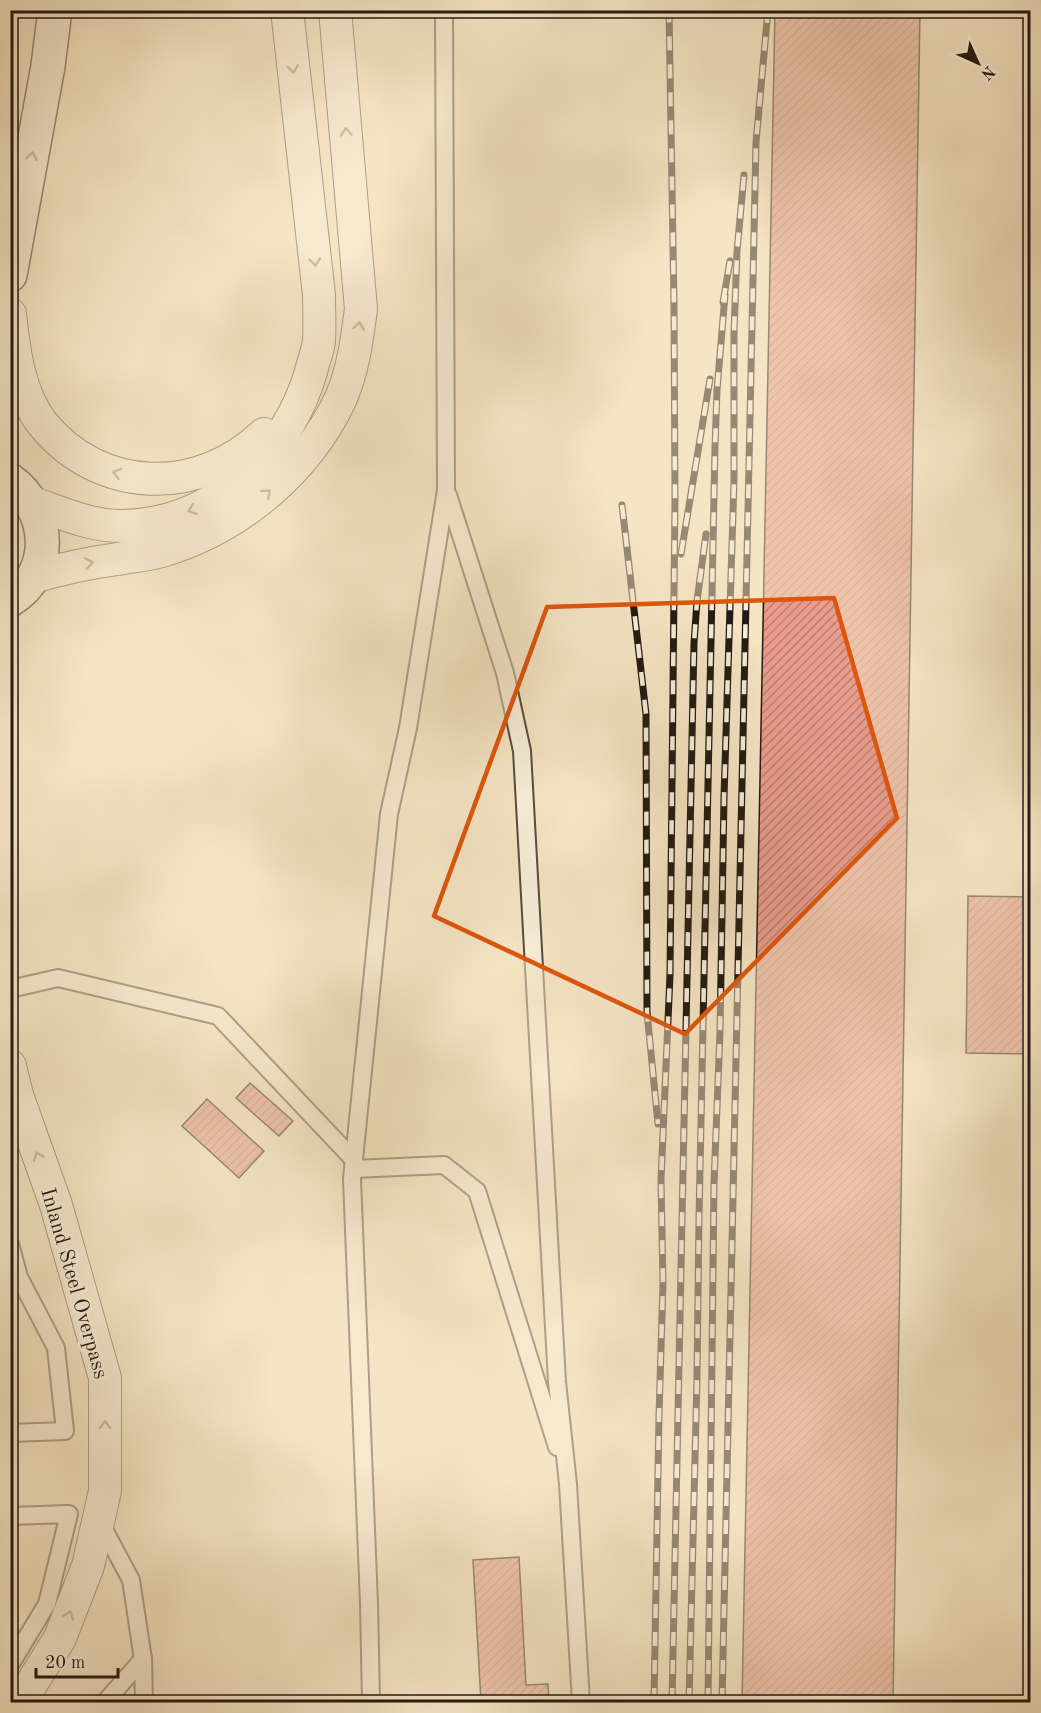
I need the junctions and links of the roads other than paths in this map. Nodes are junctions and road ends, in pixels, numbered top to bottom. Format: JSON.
{"nodes":[{"id":1,"x":55,"y":10,"type":"edge"},
{"id":2,"x":287,"y":10,"type":"edge"},
{"id":3,"x":335,"y":10,"type":"edge"},
{"id":4,"x":444,"y":10,"type":"edge"},
{"id":5,"x":10,"y":275,"type":"edge"},
{"id":6,"x":10,"y":314,"type":"edge"},
{"id":7,"x":319,"y":342,"type":"junction"},
{"id":8,"x":10,"y":480,"type":"edge"},
{"id":9,"x":446,"y":490,"type":"junction"},
{"id":10,"x":33,"y":503,"type":"junction"},
{"id":11,"x":17,"y":596,"type":"edge"},
{"id":12,"x":10,"y":989,"type":"edge"},
{"id":13,"x":10,"y":1066,"type":"edge"},
{"id":14,"x":353,"y":1164,"type":"junction"},
{"id":15,"x":10,"y":1244,"type":"edge"},
{"id":16,"x":10,"y":1433,"type":"edge"},
{"id":17,"x":568,"y":1484,"type":"junction"},
{"id":18,"x":10,"y":1516,"type":"edge"},
{"id":19,"x":98,"y":1519,"type":"junction"},
{"id":20,"x":143,"y":1659,"type":"junction"},
{"id":21,"x":10,"y":1665,"type":"edge"},
{"id":22,"x":21,"y":1702,"type":"edge"},
{"id":23,"x":105,"y":1702,"type":"edge"},
{"id":24,"x":144,"y":1702,"type":"edge"},
{"id":25,"x":371,"y":1702,"type":"edge"},
{"id":26,"x":581,"y":1702,"type":"edge"}],
"edges":[{"from":5,"to":1,"type":"main road","one_way":true},
{"from":2,"to":7,"type":"street","one_way":true},
{"from":11,"to":3,"type":"street","one_way":true},
{"from":4,"to":9,"type":"lane"},
{"from":7,"to":6,"type":"street","one_way":true},
{"from":7,"to":10,"type":"street","one_way":true},
{"from":8,"to":10,"type":"main road"},
{"from":9,"to":14,"type":"lane"},
{"from":9,"to":17,"type":"lane"},
{"from":10,"to":11,"type":"main road"},
{"from":12,"to":14,"type":"lane"},
{"from":19,"to":13,"type":"street","name":"Inland Steel Overpass","one_way":true},
{"from":14,"to":17,"type":"lane"},
{"from":14,"to":25,"type":"lane"},
{"from":15,"to":16,"type":"lane"},
{"from":17,"to":26,"type":"lane"},
{"from":18,"to":21,"type":"lane"},
{"from":19,"to":20,"type":"lane"},
{"from":22,"to":19,"type":"street","name":"Inland Steel Overpass","one_way":true},
{"from":20,"to":23,"type":"lane"},
{"from":20,"to":24,"type":"lane"}]}
